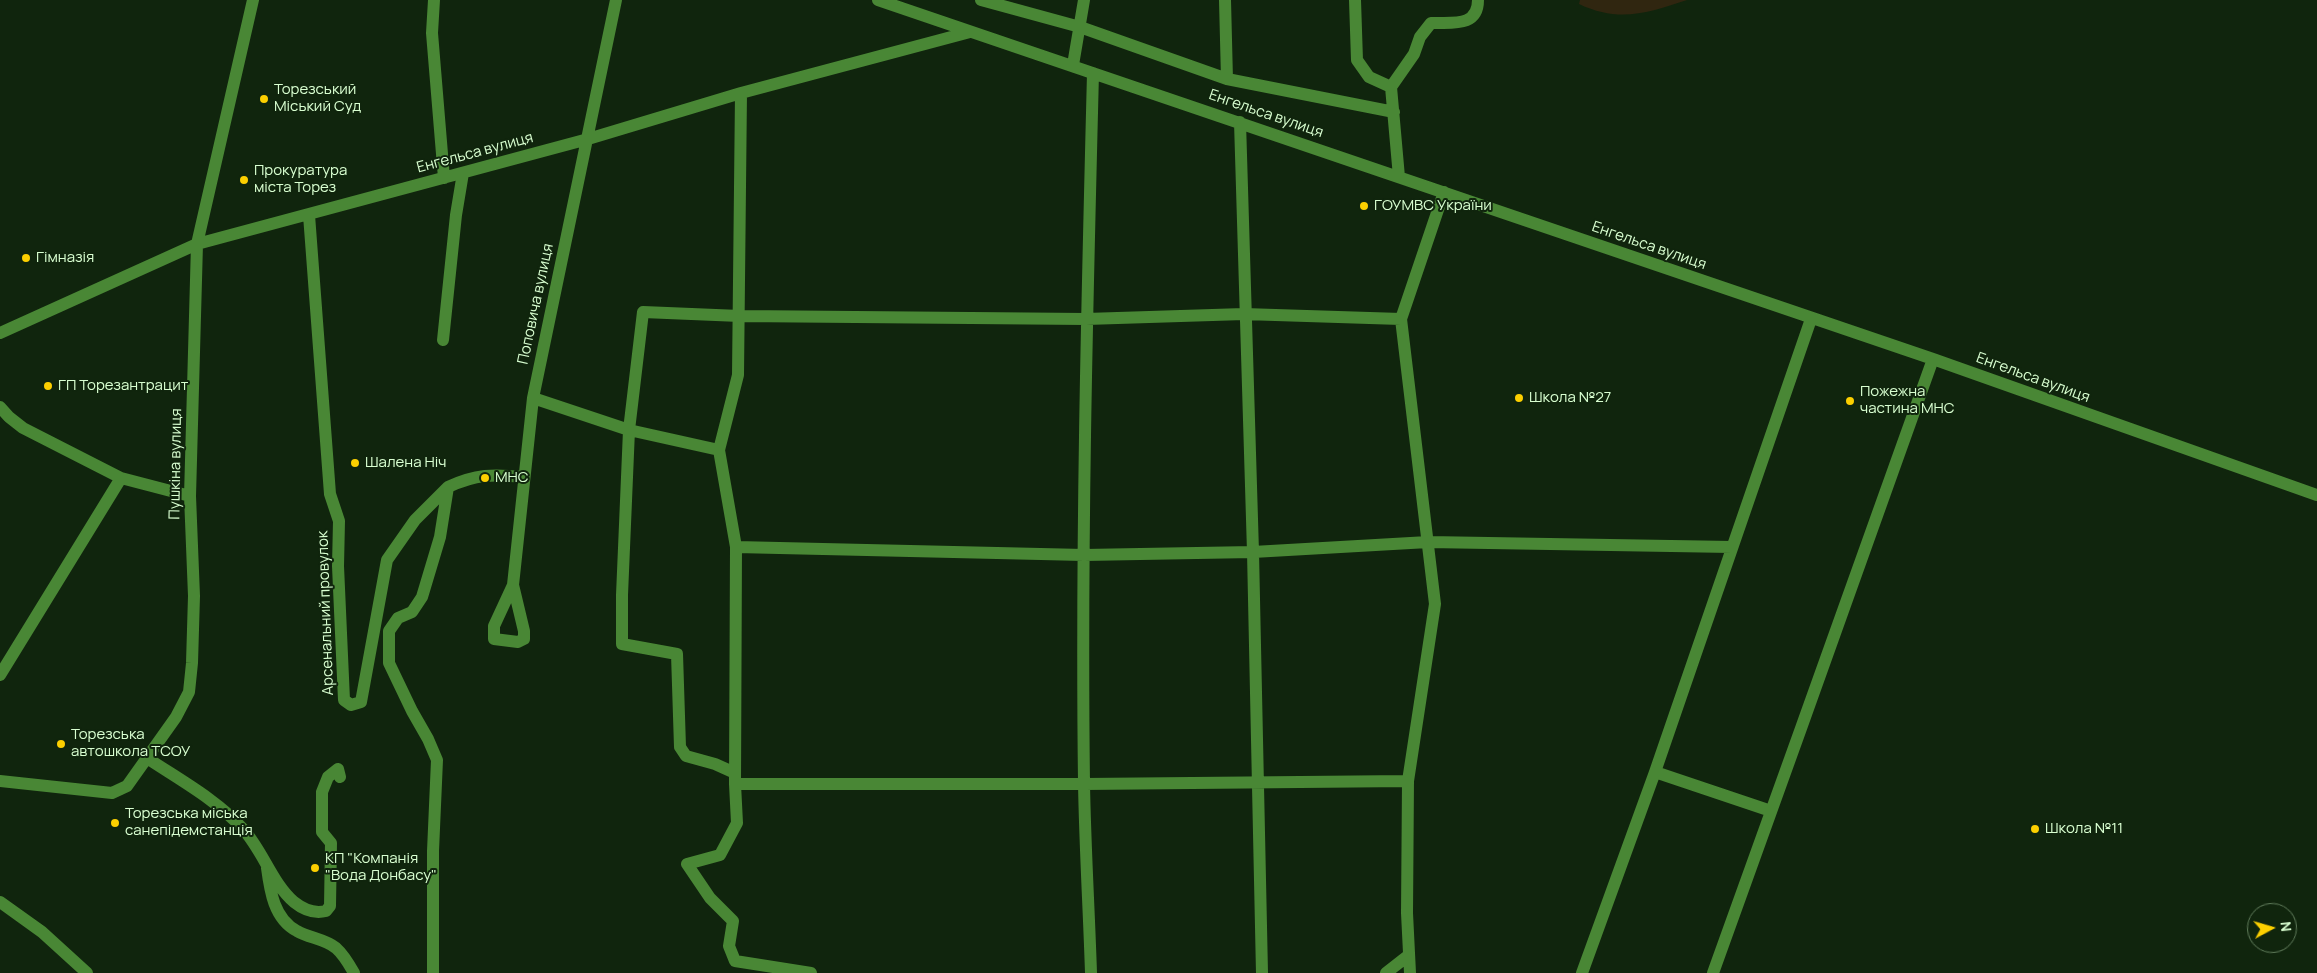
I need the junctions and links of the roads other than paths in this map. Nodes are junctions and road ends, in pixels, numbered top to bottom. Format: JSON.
{"nodes":[{"id":1,"x":253,"y":0,"type":"edge"},
{"id":2,"x":434,"y":0,"type":"edge"},
{"id":3,"x":616,"y":0,"type":"edge"},
{"id":4,"x":878,"y":0,"type":"edge"},
{"id":5,"x":981,"y":0,"type":"edge"},
{"id":6,"x":1084,"y":0,"type":"edge"},
{"id":7,"x":1225,"y":0,"type":"edge"},
{"id":8,"x":1355,"y":0,"type":"edge"},
{"id":9,"x":1478,"y":0,"type":"edge"},
{"id":10,"x":1080,"y":27,"type":"junction"},
{"id":11,"x":970,"y":32,"type":"junction"},
{"id":12,"x":1073,"y":65,"type":"junction"},
{"id":13,"x":1093,"y":73,"type":"junction"},
{"id":14,"x":1227,"y":79,"type":"junction"},
{"id":15,"x":1391,"y":88,"type":"junction"},
{"id":16,"x":741,"y":93,"type":"junction"},
{"id":17,"x":1394,"y":112,"type":"junction"},
{"id":18,"x":1240,"y":122,"type":"junction"},
{"id":19,"x":588,"y":139,"type":"junction"},
{"id":20,"x":463,"y":173,"type":"junction"},
{"id":21,"x":1399,"y":177,"type":"junction"},
{"id":22,"x":444,"y":178,"type":"junction"},
{"id":23,"x":1444,"y":192,"type":"junction"},
{"id":24,"x":309,"y":215,"type":"junction"},
{"id":25,"x":196,"y":244,"type":"junction"},
{"id":26,"x":1244,"y":314,"type":"junction"},
{"id":27,"x":740,"y":316,"type":"junction"},
{"id":28,"x":1086,"y":319,"type":"junction"},
{"id":29,"x":1401,"y":319,"type":"junction"},
{"id":30,"x":1811,"y":319,"type":"junction"},
{"id":31,"x":0,"y":333,"type":"edge"},
{"id":32,"x":442,"y":340,"type":"dead end"},
{"id":33,"x":1933,"y":359,"type":"junction"},
{"id":34,"x":533,"y":398,"type":"junction"},
{"id":35,"x":0,"y":406,"type":"edge"},
{"id":36,"x":629,"y":430,"type":"junction"},
{"id":37,"x":719,"y":450,"type":"junction"},
{"id":38,"x":523,"y":477,"type":"junction"},
{"id":39,"x":121,"y":478,"type":"junction"},
{"id":40,"x":448,"y":487,"type":"junction"},
{"id":41,"x":2317,"y":495,"type":"edge"},
{"id":42,"x":190,"y":496,"type":"junction"},
{"id":43,"x":1428,"y":542,"type":"junction"},
{"id":44,"x":736,"y":547,"type":"junction"},
{"id":45,"x":1732,"y":547,"type":"junction"},
{"id":46,"x":1253,"y":552,"type":"junction"},
{"id":47,"x":1084,"y":555,"type":"junction"},
{"id":48,"x":513,"y":585,"type":"dead end"},
{"id":49,"x":0,"y":675,"type":"edge"},
{"id":50,"x":148,"y":758,"type":"junction"},
{"id":51,"x":1655,"y":772,"type":"junction"},
{"id":52,"x":340,"y":778,"type":"dead end"},
{"id":53,"x":735,"y":779,"type":"junction"},
{"id":54,"x":0,"y":781,"type":"edge"},
{"id":55,"x":1408,"y":781,"type":"junction"},
{"id":56,"x":1257,"y":783,"type":"junction"},
{"id":57,"x":1084,"y":784,"type":"junction"},
{"id":58,"x":1771,"y":811,"type":"junction"},
{"id":59,"x":266,"y":863,"type":"junction"},
{"id":60,"x":0,"y":902,"type":"edge"},
{"id":61,"x":1409,"y":955,"type":"junction"},
{"id":62,"x":87,"y":973,"type":"edge"},
{"id":63,"x":354,"y":973,"type":"edge"},
{"id":64,"x":434,"y":973,"type":"edge"},
{"id":65,"x":811,"y":973,"type":"edge"},
{"id":66,"x":1091,"y":973,"type":"edge"},
{"id":67,"x":1262,"y":973,"type":"edge"},
{"id":68,"x":1386,"y":973,"type":"edge"},
{"id":69,"x":1410,"y":973,"type":"edge"},
{"id":70,"x":1582,"y":973,"type":"edge"},
{"id":71,"x":1713,"y":973,"type":"edge"}],
"edges":[{"from":1,"to":25,"type":"street","name":"Пушкіна вулиця"},
{"from":2,"to":22,"type":"street"},
{"from":3,"to":19,"type":"street","name":"Поповича вулиця"},
{"from":4,"to":11,"type":"street","name":"Енгельса вулиця"},
{"from":5,"to":10,"type":"street"},
{"from":6,"to":10,"type":"street"},
{"from":7,"to":14,"type":"street"},
{"from":8,"to":15,"type":"street"},
{"from":9,"to":15,"type":"street"},
{"from":10,"to":12,"type":"street"},
{"from":10,"to":14,"type":"street"},
{"from":11,"to":12,"type":"street","name":"Енгельса вулиця"},
{"from":11,"to":16,"type":"street","name":"Енгельса вулиця"},
{"from":12,"to":13,"type":"street","name":"Енгельса вулиця"},
{"from":13,"to":18,"type":"street","name":"Енгельса вулиця"},
{"from":13,"to":28,"type":"street"},
{"from":14,"to":17,"type":"street"},
{"from":15,"to":17,"type":"street"},
{"from":16,"to":19,"type":"street","name":"Енгельса вулиця"},
{"from":16,"to":27,"type":"street"},
{"from":17,"to":21,"type":"street"},
{"from":18,"to":21,"type":"street","name":"Енгельса вулиця"},
{"from":18,"to":26,"type":"street"},
{"from":19,"to":20,"type":"street","name":"Енгельса вулиця"},
{"from":19,"to":34,"type":"street","name":"Поповича вулиця"},
{"from":20,"to":22,"type":"street","name":"Енгельса вулиця"},
{"from":20,"to":32,"type":"street"},
{"from":21,"to":23,"type":"street","name":"Енгельса вулиця"},
{"from":22,"to":24,"type":"street","name":"Енгельса вулиця"},
{"from":23,"to":29,"type":"street"},
{"from":23,"to":30,"type":"street","name":"Енгельса вулиця"},
{"from":24,"to":25,"type":"street","name":"Енгельса вулиця"},
{"from":24,"to":40,"type":"street","name":"Арсенальний провулок"},
{"from":25,"to":31,"type":"street","name":"Енгельса вулиця"},
{"from":25,"to":42,"type":"street","name":"Пушкіна вулиця"},
{"from":26,"to":28,"type":"street"},
{"from":26,"to":29,"type":"street"},
{"from":26,"to":46,"type":"street"},
{"from":27,"to":28,"type":"street"},
{"from":27,"to":36,"type":"street"},
{"from":27,"to":37,"type":"street"},
{"from":28,"to":47,"type":"street"},
{"from":29,"to":43,"type":"street"},
{"from":30,"to":33,"type":"street","name":"Енгельса вулиця"},
{"from":30,"to":45,"type":"street"},
{"from":33,"to":41,"type":"street","name":"Енгельса вулиця"},
{"from":33,"to":58,"type":"street"},
{"from":34,"to":36,"type":"street"},
{"from":34,"to":38,"type":"street","name":"Поповича вулиця"},
{"from":35,"to":39,"type":"street"},
{"from":36,"to":37,"type":"street"},
{"from":36,"to":53,"type":"street"},
{"from":37,"to":44,"type":"street"},
{"from":38,"to":40,"type":"street"},
{"from":38,"to":48,"type":"street","name":"Поповича вулиця"},
{"from":39,"to":42,"type":"street"},
{"from":39,"to":49,"type":"street"},
{"from":40,"to":64,"type":"street"},
{"from":42,"to":50,"type":"street","name":"Пушкіна вулиця"},
{"from":43,"to":45,"type":"street"},
{"from":43,"to":46,"type":"street"},
{"from":43,"to":55,"type":"street"},
{"from":44,"to":47,"type":"street"},
{"from":44,"to":53,"type":"street"},
{"from":45,"to":51,"type":"street"},
{"from":46,"to":47,"type":"street"},
{"from":46,"to":56,"type":"street"},
{"from":47,"to":57,"type":"street"},
{"from":50,"to":54,"type":"street","name":"Пушкіна вулиця"},
{"from":50,"to":59,"type":"street"},
{"from":51,"to":58,"type":"street"},
{"from":51,"to":70,"type":"street"},
{"from":52,"to":59,"type":"street"},
{"from":53,"to":57,"type":"street"},
{"from":53,"to":65,"type":"street"},
{"from":55,"to":56,"type":"street"},
{"from":55,"to":61,"type":"street"},
{"from":56,"to":57,"type":"street"},
{"from":56,"to":67,"type":"street"},
{"from":57,"to":66,"type":"street"},
{"from":58,"to":71,"type":"street"},
{"from":59,"to":63,"type":"street"},
{"from":60,"to":62,"type":"street"},
{"from":61,"to":68,"type":"street"},
{"from":61,"to":69,"type":"street"}]}
